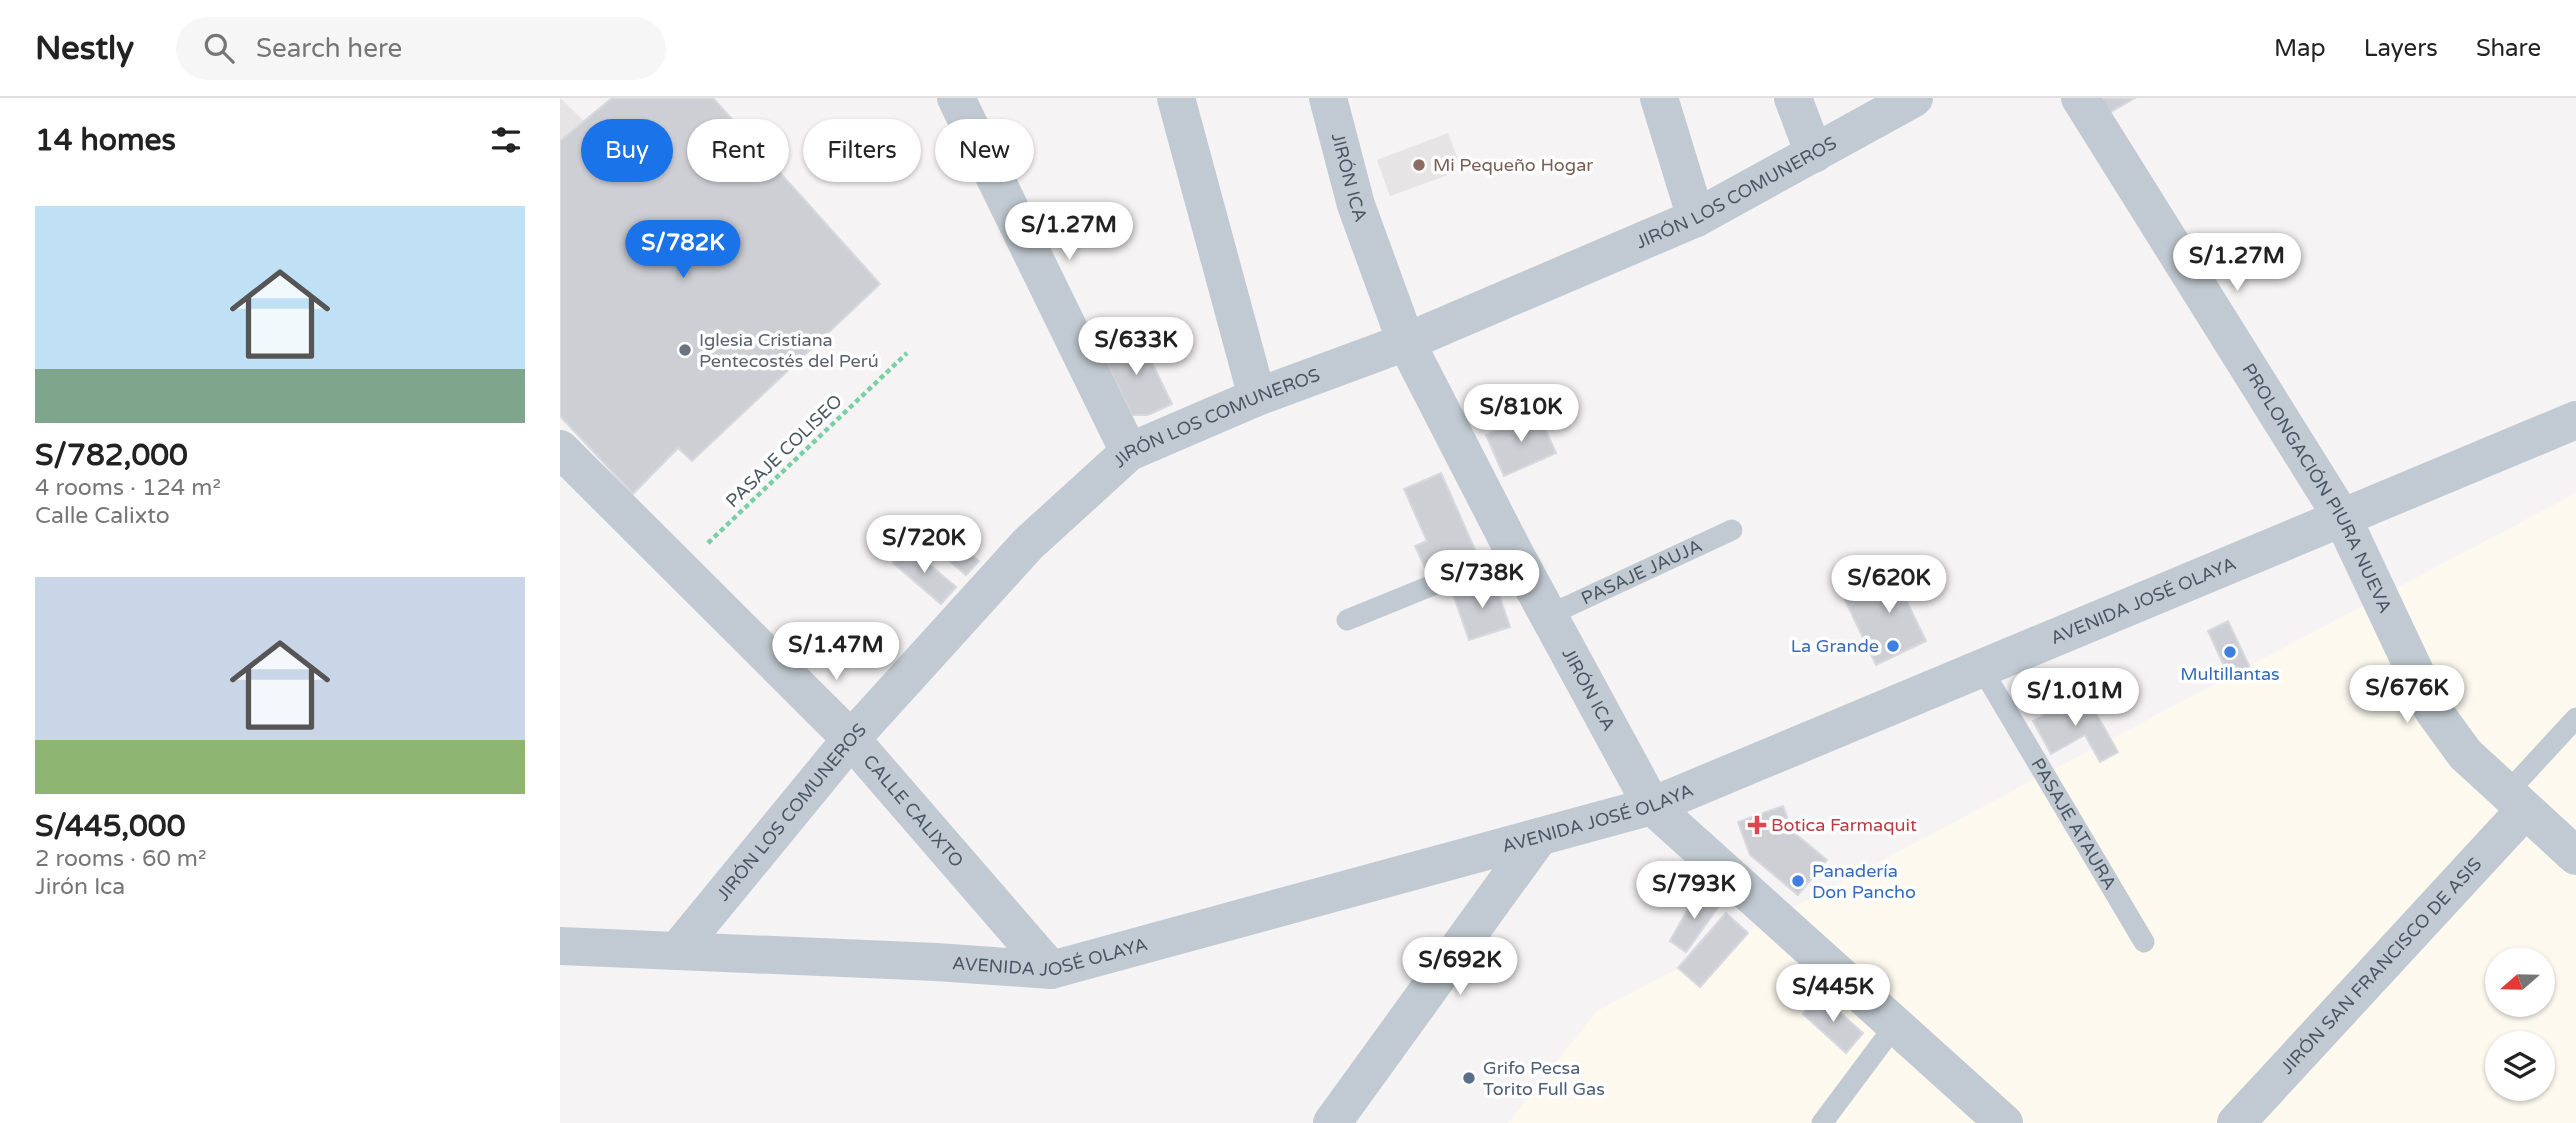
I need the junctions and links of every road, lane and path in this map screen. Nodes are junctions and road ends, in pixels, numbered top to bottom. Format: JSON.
{"nodes":[{"id":1,"x":956,"y":98,"type":"edge"},
{"id":2,"x":1176,"y":98,"type":"edge"},
{"id":3,"x":1328,"y":98,"type":"edge"},
{"id":4,"x":1659,"y":98,"type":"edge"},
{"id":5,"x":1793,"y":98,"type":"edge"},
{"id":6,"x":1914,"y":98,"type":"edge"},
{"id":7,"x":2080,"y":98,"type":"edge"},
{"id":8,"x":1814,"y":154,"type":"junction"},
{"id":9,"x":1696,"y":218,"type":"junction"},
{"id":10,"x":1406,"y":342,"type":"junction"},
{"id":11,"x":907,"y":353,"type":"dead end"},
{"id":12,"x":1257,"y":397,"type":"junction"},
{"id":13,"x":2576,"y":420,"type":"edge"},
{"id":14,"x":560,"y":449,"type":"edge"},
{"id":15,"x":1129,"y":452,"type":"junction"},
{"id":16,"x":2343,"y":519,"type":"junction"},
{"id":17,"x":1732,"y":530,"type":"dead end"},
{"id":18,"x":1514,"y":552,"type":"junction"},
{"id":19,"x":680,"y":570,"type":"junction"},
{"id":20,"x":1549,"y":615,"type":"junction"},
{"id":21,"x":1347,"y":620,"type":"dead end"},
{"id":22,"x":1982,"y":669,"type":"junction"},
{"id":23,"x":2576,"y":718,"type":"edge"},
{"id":24,"x":851,"y":739,"type":"junction"},
{"id":25,"x":2515,"y":803,"type":"junction"},
{"id":26,"x":1652,"y":806,"type":"junction"},
{"id":27,"x":1539,"y":837,"type":"junction"},
{"id":28,"x":2576,"y":856,"type":"edge"},
{"id":29,"x":2144,"y":942,"type":"dead end"},
{"id":30,"x":561,"y":950,"type":"edge"},
{"id":31,"x":677,"y":951,"type":"junction"},
{"id":32,"x":1051,"y":971,"type":"junction"},
{"id":33,"x":1896,"y":1024,"type":"junction"},
{"id":34,"x":1332,"y":1123,"type":"edge"},
{"id":35,"x":1822,"y":1123,"type":"edge"},
{"id":36,"x":2004,"y":1123,"type":"edge"},
{"id":37,"x":2236,"y":1123,"type":"edge"}],
"edges":[{"from":1,"to":15,"type":"street"},
{"from":2,"to":12,"type":"street"},
{"from":3,"to":10,"type":"street","name":"JIRÓN ICA"},
{"from":4,"to":9,"type":"street"},
{"from":5,"to":8,"type":"street"},
{"from":6,"to":8,"type":"street","name":"JIRÓN LOS COMUNEROS"},
{"from":7,"to":16,"type":"street","name":"PROLONGACIÓN PIURA NUEVA"},
{"from":8,"to":9,"type":"street","name":"JIRÓN LOS COMUNEROS"},
{"from":9,"to":10,"type":"street","name":"JIRÓN LOS COMUNEROS"},
{"from":10,"to":12,"type":"street","name":"JIRÓN LOS COMUNEROS"},
{"from":10,"to":18,"type":"street","name":"JIRÓN ICA"},
{"from":11,"to":19,"type":"path","name":"PASAJE COLISEO"},
{"from":12,"to":15,"type":"street","name":"JIRÓN LOS COMUNEROS"},
{"from":13,"to":16,"type":"street","name":"AVENIDA JOSÉ OLAYA"},
{"from":14,"to":19,"type":"street","name":"CALLE CALIXTO"},
{"from":15,"to":24,"type":"street","name":"JIRÓN LOS COMUNEROS"},
{"from":16,"to":22,"type":"street","name":"AVENIDA JOSÉ OLAYA"},
{"from":16,"to":25,"type":"street","name":"PROLONGACIÓN PIURA NUEVA"},
{"from":17,"to":20,"type":"lane","name":"PASAJE JAUJA"},
{"from":18,"to":20,"type":"street","name":"JIRÓN ICA"},
{"from":18,"to":21,"type":"lane"},
{"from":19,"to":24,"type":"street","name":"CALLE CALIXTO"},
{"from":20,"to":26,"type":"street","name":"JIRÓN ICA"},
{"from":22,"to":26,"type":"street","name":"AVENIDA JOSÉ OLAYA"},
{"from":22,"to":29,"type":"lane","name":"PASAJE ATAURA"},
{"from":23,"to":25,"type":"lane"},
{"from":24,"to":31,"type":"street","name":"JIRÓN LOS COMUNEROS"},
{"from":24,"to":32,"type":"street","name":"CALLE CALIXTO"},
{"from":25,"to":28,"type":"street","name":"PROLONGACIÓN PIURA NUEVA"},
{"from":25,"to":37,"type":"street","name":"JIRÓN SAN FRANCISCO DE ASIS"},
{"from":26,"to":27,"type":"street","name":"AVENIDA JOSÉ OLAYA"},
{"from":26,"to":33,"type":"street","name":"JIRÓN ICA"},
{"from":27,"to":32,"type":"street","name":"AVENIDA JOSÉ OLAYA"},
{"from":27,"to":34,"type":"street"},
{"from":30,"to":31,"type":"street","name":"AVENIDA JOSÉ OLAYA"},
{"from":31,"to":32,"type":"street","name":"AVENIDA JOSÉ OLAYA"},
{"from":33,"to":35,"type":"lane"},
{"from":33,"to":36,"type":"street","name":"JIRÓN ICA"}]}
